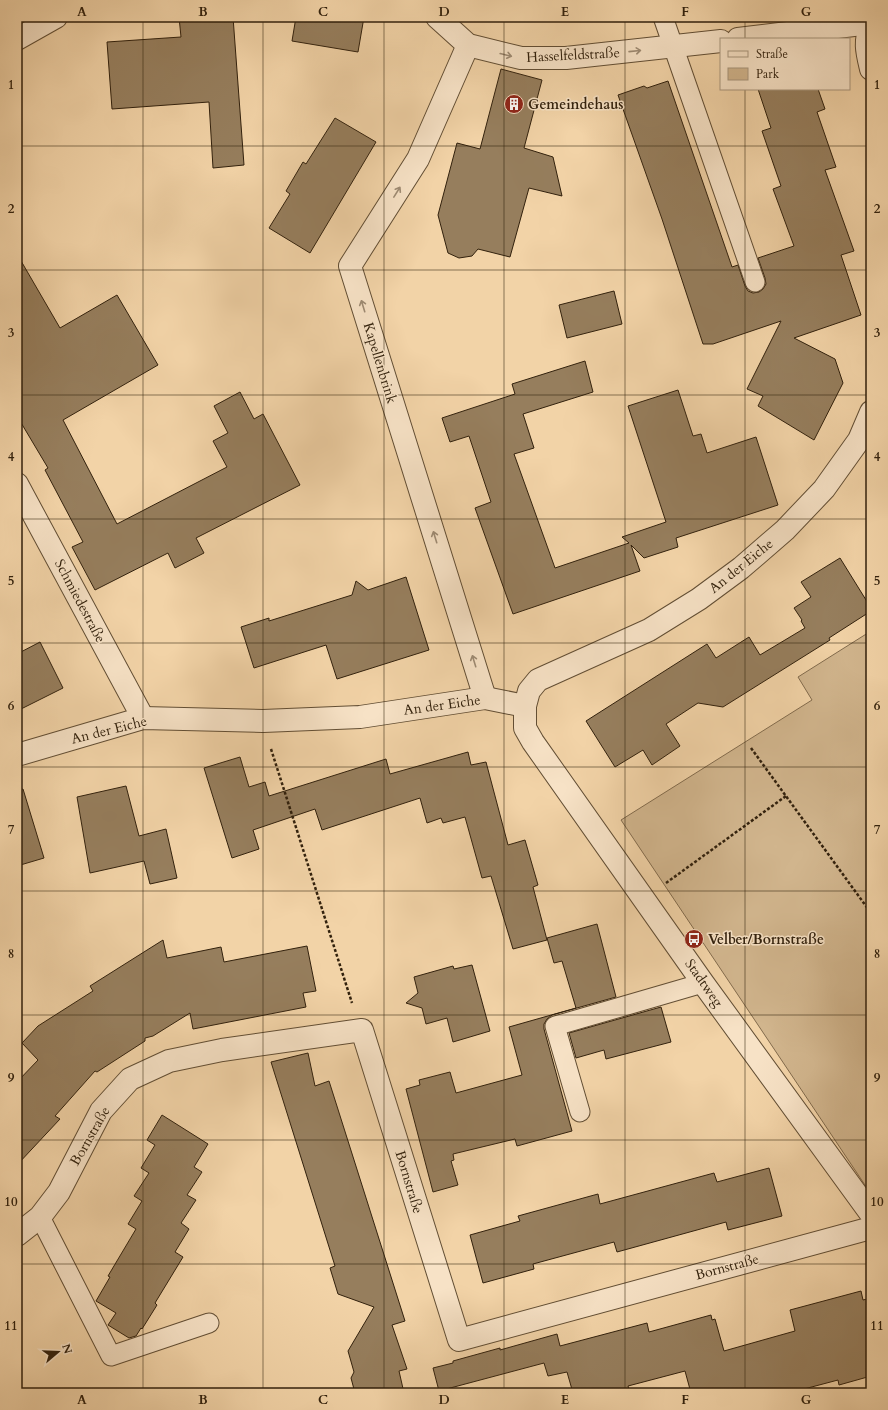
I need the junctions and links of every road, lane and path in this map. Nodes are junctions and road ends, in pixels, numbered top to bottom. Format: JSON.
{"nodes":[{"id":1,"x":56,"y":17,"type":"edge"},
{"id":2,"x":437,"y":17,"type":"edge"},
{"id":3,"x":663,"y":17,"type":"edge"},
{"id":4,"x":866,"y":23,"type":"edge"},
{"id":5,"x":746,"y":38,"type":"edge"},
{"id":6,"x":17,"y":39,"type":"edge"},
{"id":7,"x":720,"y":41,"type":"edge"},
{"id":8,"x":468,"y":45,"type":"junction"},
{"id":9,"x":673,"y":47,"type":"junction"},
{"id":10,"x":871,"y":69,"type":"edge"},
{"id":11,"x":755,"y":282,"type":"dead end"},
{"id":12,"x":871,"y":412,"type":"edge"},
{"id":13,"x":17,"y":484,"type":"edge"},
{"id":14,"x":485,"y":698,"type":"junction"},
{"id":15,"x":525,"y":706,"type":"junction"},
{"id":16,"x":143,"y":718,"type":"junction"},
{"id":17,"x":263,"y":721,"type":"junction"},
{"id":18,"x":751,"y":748,"type":"dead end"},
{"id":19,"x":17,"y":755,"type":"edge"},
{"id":20,"x":786,"y":796,"type":"junction"},
{"id":21,"x":645,"y":898,"type":"junction"},
{"id":22,"x":871,"y":913,"type":"edge"},
{"id":23,"x":703,"y":982,"type":"junction"},
{"id":24,"x":362,"y":1030,"type":"junction"},
{"id":25,"x":580,"y":1112,"type":"dead end"},
{"id":26,"x":871,"y":1214,"type":"edge"},
{"id":27,"x":40,"y":1218,"type":"junction"},
{"id":28,"x":871,"y":1228,"type":"edge"},
{"id":29,"x":17,"y":1235,"type":"edge"},
{"id":30,"x":209,"y":1323,"type":"dead end"}],
"edges":[{"from":1,"to":6,"type":"street"},
{"from":2,"to":8,"type":"street","name":"Hasselfeldstraße"},
{"from":3,"to":9,"type":"lane"},
{"from":4,"to":5,"type":"street"},
{"from":4,"to":10,"type":"street"},
{"from":7,"to":9,"type":"street","name":"Hasselfeldstraße"},
{"from":8,"to":9,"type":"street","name":"Hasselfeldstraße","one_way":true},
{"from":14,"to":8,"type":"street","name":"Kapellenbrink","one_way":true},
{"from":9,"to":11,"type":"lane"},
{"from":12,"to":15,"type":"street","name":"An der Eiche"},
{"from":13,"to":16,"type":"street","name":"Schmiedestraße"},
{"from":14,"to":15,"type":"street","name":"An der Eiche"},
{"from":14,"to":17,"type":"street","name":"An der Eiche"},
{"from":15,"to":21,"type":"street","name":"Stadtweg"},
{"from":16,"to":17,"type":"street","name":"An der Eiche"},
{"from":16,"to":19,"type":"street","name":"An der Eiche"},
{"from":17,"to":24,"type":"path"},
{"from":18,"to":20,"type":"path"},
{"from":20,"to":21,"type":"path"},
{"from":20,"to":22,"type":"path"},
{"from":21,"to":23,"type":"street","name":"Stadtweg"},
{"from":23,"to":25,"type":"lane"},
{"from":23,"to":26,"type":"street","name":"Stadtweg"},
{"from":24,"to":27,"type":"street","name":"Bornstraße"},
{"from":24,"to":28,"type":"street","name":"Bornstraße"},
{"from":27,"to":29,"type":"street","name":"Bornstraße"},
{"from":27,"to":30,"type":"lane"}]}
